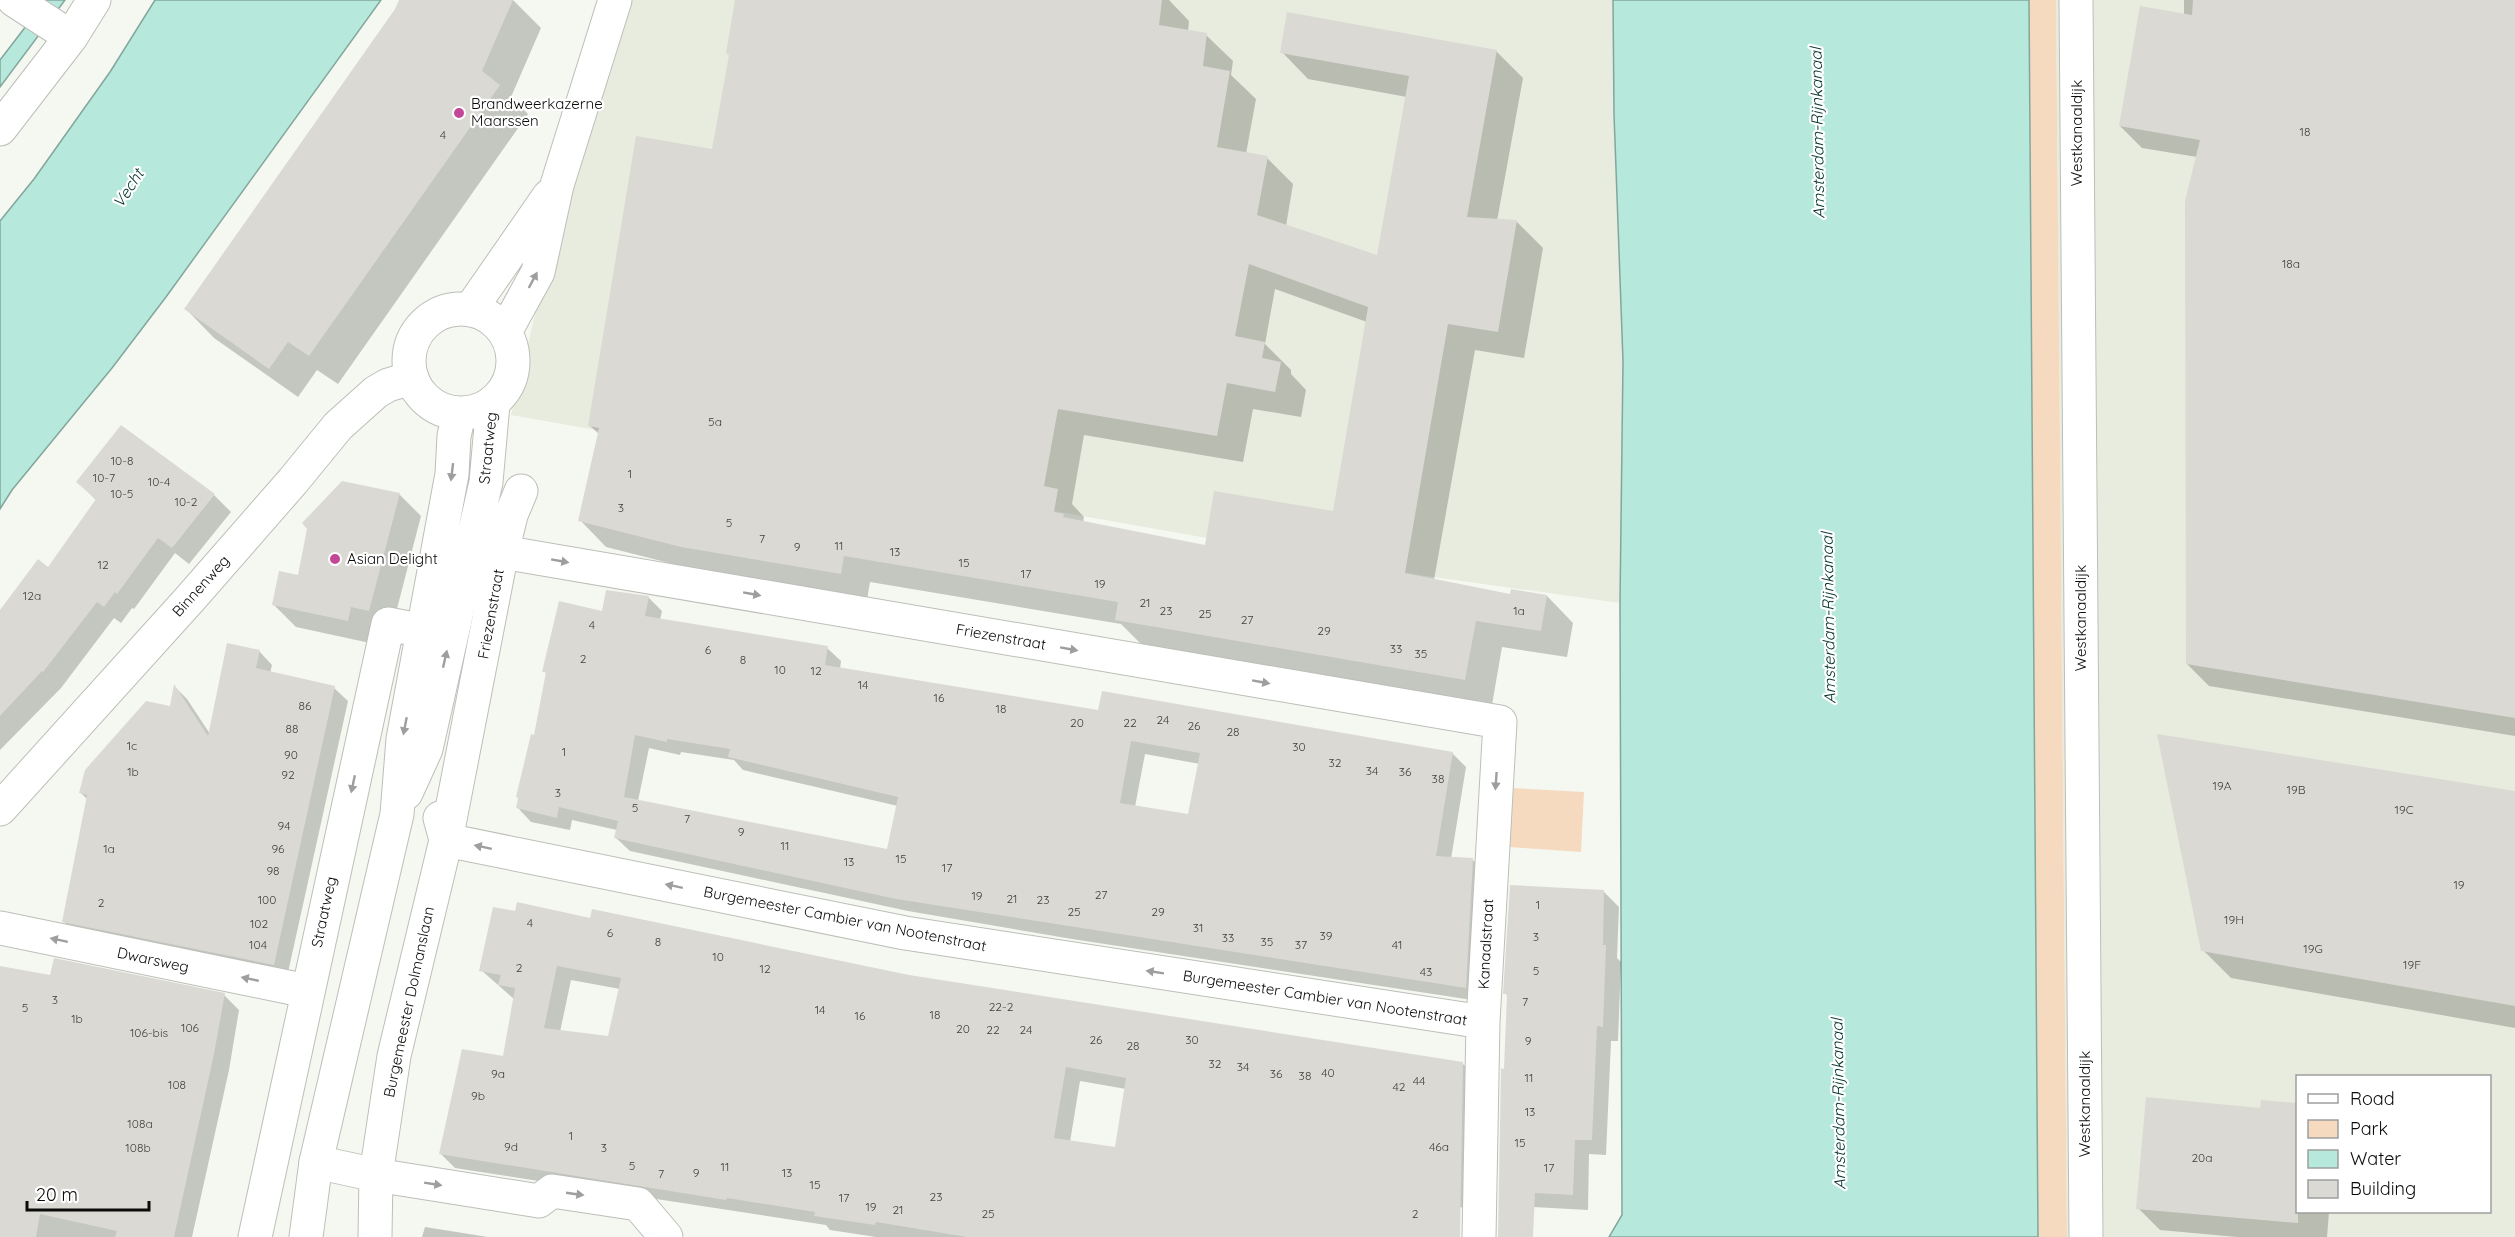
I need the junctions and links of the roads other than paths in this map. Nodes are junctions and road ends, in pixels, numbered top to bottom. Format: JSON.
{"nodes":[{"id":1,"x":14,"y":0,"type":"edge"},
{"id":2,"x":94,"y":0,"type":"edge"},
{"id":3,"x":615,"y":0,"type":"edge"},
{"id":4,"x":2076,"y":0,"type":"edge"},
{"id":5,"x":63,"y":31,"type":"junction"},
{"id":6,"x":0,"y":129,"type":"edge"},
{"id":7,"x":557,"y":185,"type":"junction"},
{"id":8,"x":470,"y":310,"type":"junction"},
{"id":9,"x":505,"y":332,"type":"junction"},
{"id":10,"x":412,"y":378,"type":"junction"},
{"id":11,"x":493,"y":404,"type":"junction"},
{"id":12,"x":459,"y":414,"type":"junction"},
{"id":13,"x":521,"y":491,"type":"dead end"},
{"id":14,"x":502,"y":552,"type":"junction"},
{"id":15,"x":424,"y":632,"type":"junction"},
{"id":16,"x":435,"y":703,"type":"junction"},
{"id":17,"x":1500,"y":722,"type":"joint"},
{"id":18,"x":0,"y":809,"type":"edge"},
{"id":19,"x":397,"y":814,"type":"junction"},
{"id":20,"x":446,"y":840,"type":"junction"},
{"id":21,"x":0,"y":928,"type":"edge"},
{"id":22,"x":307,"y":991,"type":"junction"},
{"id":23,"x":1483,"y":1022,"type":"junction"},
{"id":24,"x":316,"y":1162,"type":"junction"},
{"id":25,"x":376,"y":1175,"type":"junction"},
{"id":26,"x":255,"y":1237,"type":"edge"},
{"id":27,"x":306,"y":1237,"type":"edge"},
{"id":28,"x":375,"y":1237,"type":"edge"},
{"id":29,"x":666,"y":1237,"type":"edge"},
{"id":30,"x":1479,"y":1237,"type":"edge"},
{"id":31,"x":2086,"y":1237,"type":"edge"}],
"edges":[{"from":1,"to":5,"type":"street"},
{"from":2,"to":5,"type":"street"},
{"from":3,"to":7,"type":"street"},
{"from":4,"to":31,"type":"street","name":"Westkanaaldijk"},
{"from":5,"to":6,"type":"street"},
{"from":7,"to":8,"type":"street"},
{"from":9,"to":7,"type":"street","one_way":true},
{"from":8,"to":9,"type":"street"},
{"from":8,"to":10,"type":"street"},
{"from":9,"to":11,"type":"street"},
{"from":10,"to":12,"type":"street"},
{"from":10,"to":18,"type":"street","name":"Binnenweg"},
{"from":11,"to":12,"type":"street"},
{"from":16,"to":11,"type":"street","name":"Straatweg","one_way":true},
{"from":12,"to":15,"type":"street","name":"Straatweg","one_way":true},
{"from":13,"to":14,"type":"street","name":"Friezenstraat"},
{"from":14,"to":17,"type":"street","name":"Friezenstraat","one_way":true},
{"from":14,"to":20,"type":"street","name":"Friezenstraat"},
{"from":15,"to":19,"type":"street","name":"Straatweg","one_way":true},
{"from":15,"to":22,"type":"street","name":"Straatweg","one_way":true},
{"from":16,"to":19,"type":"street","name":"Straatweg"},
{"from":16,"to":20,"type":"street"},
{"from":17,"to":23,"type":"street","name":"Kanaalstraat","one_way":true},
{"from":19,"to":24,"type":"street","name":"Straatweg"},
{"from":23,"to":20,"type":"street","name":"Burgemeester Cambier van Nootenstraat","one_way":true},
{"from":20,"to":25,"type":"street","name":"Burgemeester Dolmanslaan"},
{"from":22,"to":21,"type":"street","name":"Dwarsweg","one_way":true},
{"from":22,"to":26,"type":"street","name":"Straatweg"},
{"from":23,"to":30,"type":"street","name":"Kanaalstraat"},
{"from":24,"to":25,"type":"street"},
{"from":24,"to":27,"type":"street","name":"Straatweg"},
{"from":25,"to":28,"type":"street","name":"Burgemeester Dolmanslaan"},
{"from":25,"to":29,"type":"street","one_way":true}]}
